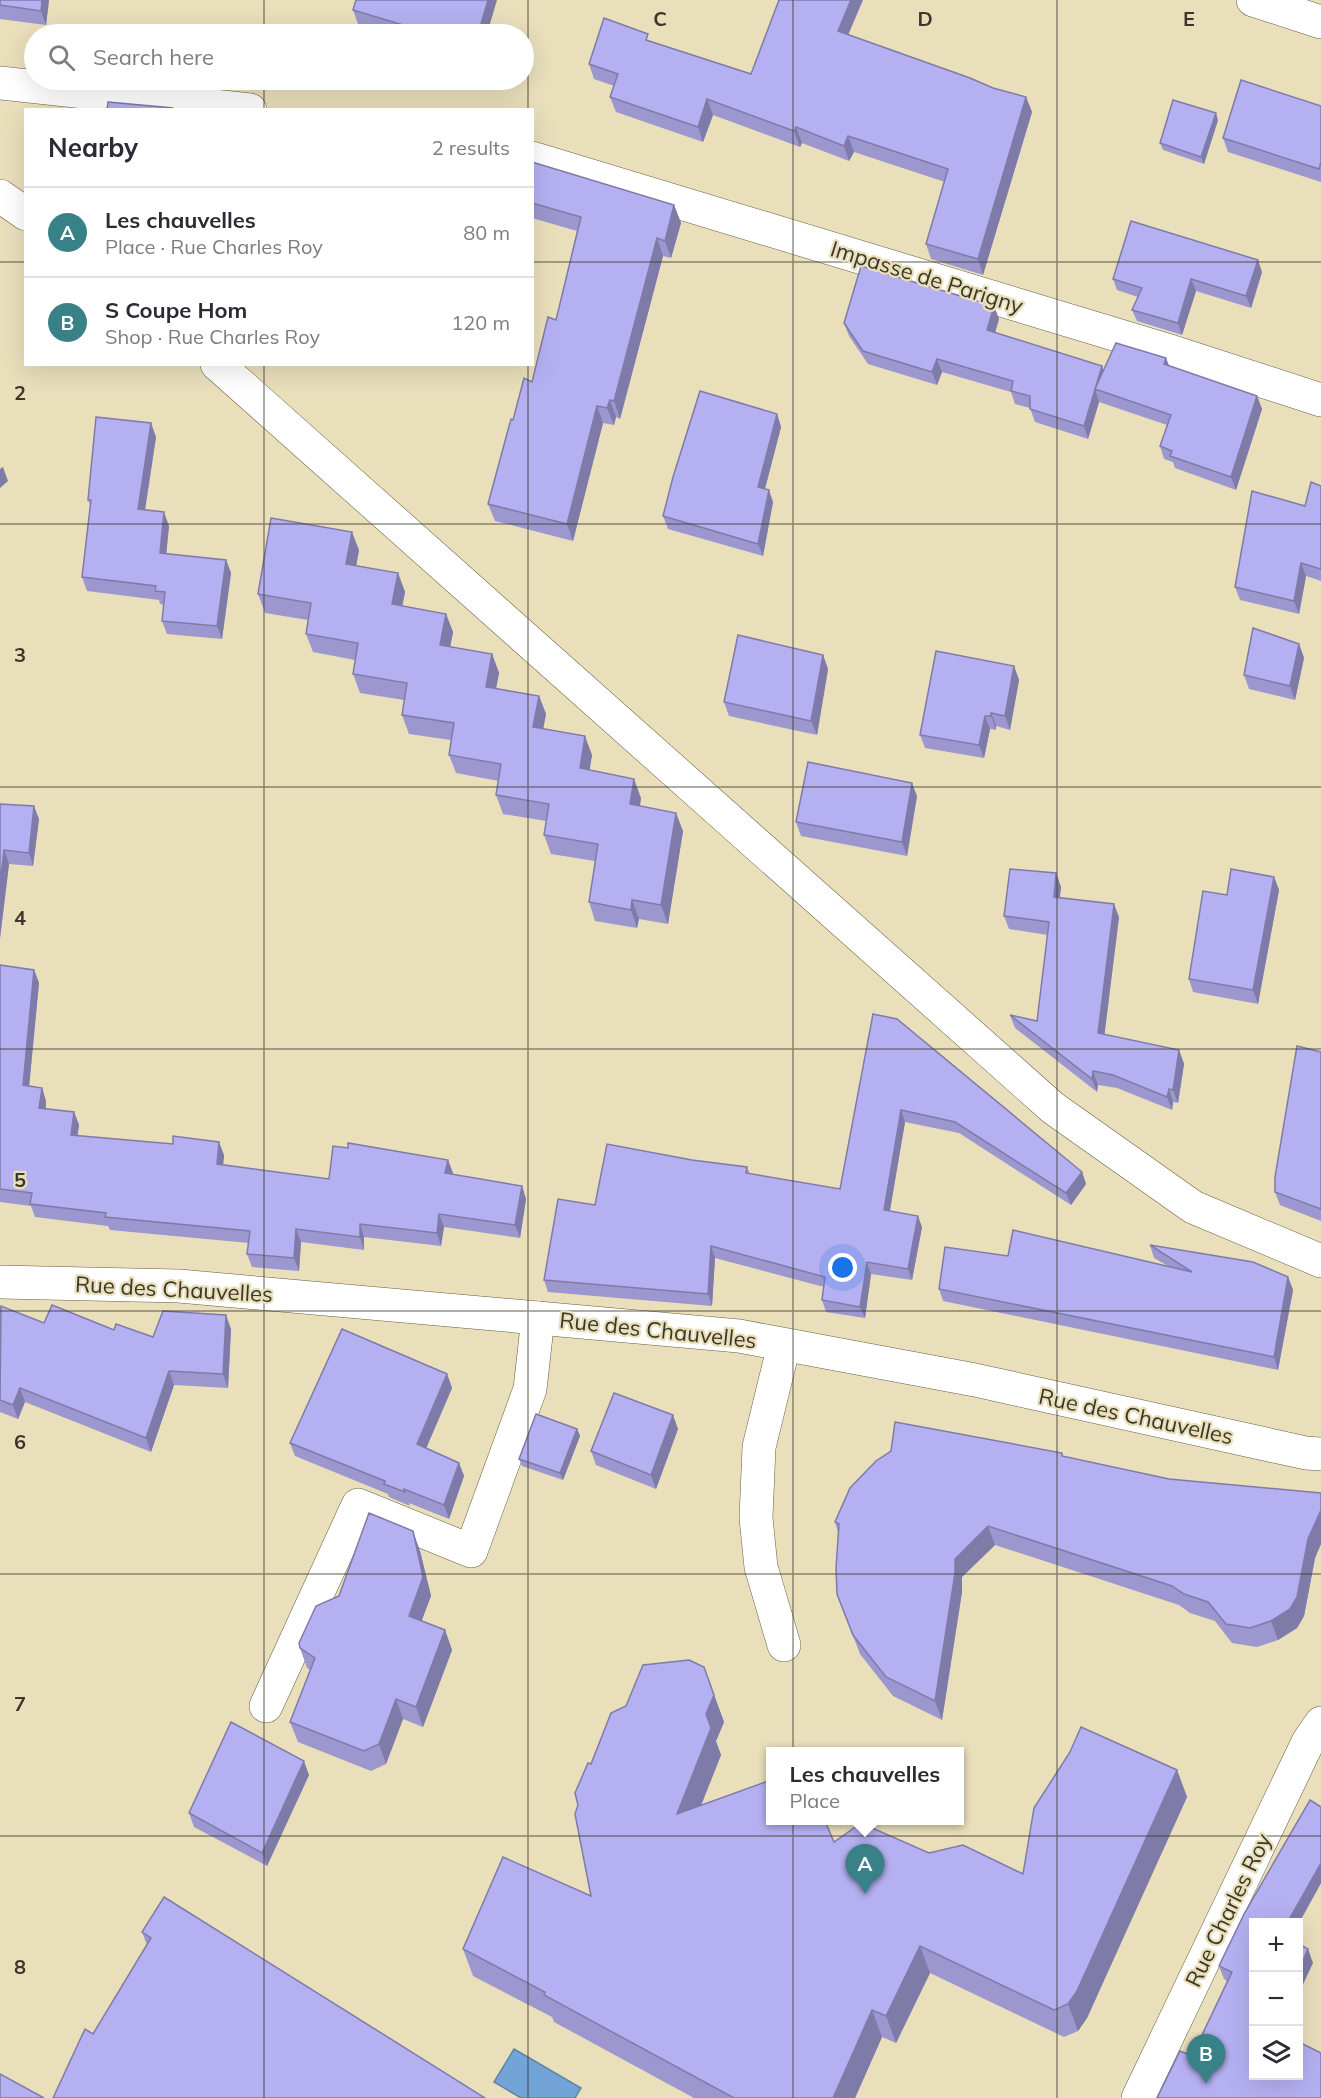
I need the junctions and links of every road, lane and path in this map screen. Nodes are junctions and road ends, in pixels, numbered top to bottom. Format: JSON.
{"nodes":[{"id":1,"x":1253,"y":0,"type":"edge"},
{"id":2,"x":1321,"y":21,"type":"edge"},
{"id":3,"x":0,"y":83,"type":"edge"},
{"id":4,"x":24,"y":86,"type":"edge"},
{"id":5,"x":65,"y":90,"type":"edge"},
{"id":6,"x":231,"y":108,"type":"edge"},
{"id":7,"x":534,"y":159,"type":"edge"},
{"id":8,"x":0,"y":196,"type":"edge"},
{"id":9,"x":24,"y":213,"type":"edge"},
{"id":10,"x":219,"y":366,"type":"edge"},
{"id":11,"x":1321,"y":400,"type":"edge"},
{"id":12,"x":1321,"y":1261,"type":"edge"},
{"id":13,"x":0,"y":1282,"type":"edge"},
{"id":14,"x":538,"y":1318,"type":"junction"},
{"id":15,"x":784,"y":1345,"type":"junction"},
{"id":16,"x":1316,"y":1456,"type":"edge"},
{"id":17,"x":784,"y":1645,"type":"dead end"},
{"id":18,"x":266,"y":1706,"type":"dead end"},
{"id":19,"x":1319,"y":1726,"type":"edge"},
{"id":20,"x":1138,"y":2098,"type":"edge"}],
"edges":[{"from":1,"to":2,"type":"street"},
{"from":3,"to":4,"type":"street"},
{"from":5,"to":6,"type":"street"},
{"from":7,"to":11,"type":"street","name":"Impasse de Parigny"},
{"from":8,"to":9,"type":"street"},
{"from":10,"to":12,"type":"street"},
{"from":13,"to":14,"type":"street","name":"Rue des Chauvelles"},
{"from":14,"to":15,"type":"street","name":"Rue des Chauvelles"},
{"from":14,"to":18,"type":"street"},
{"from":15,"to":16,"type":"street","name":"Rue des Chauvelles"},
{"from":15,"to":17,"type":"street"},
{"from":19,"to":20,"type":"street","name":"Rue Charles Roy"}]}
